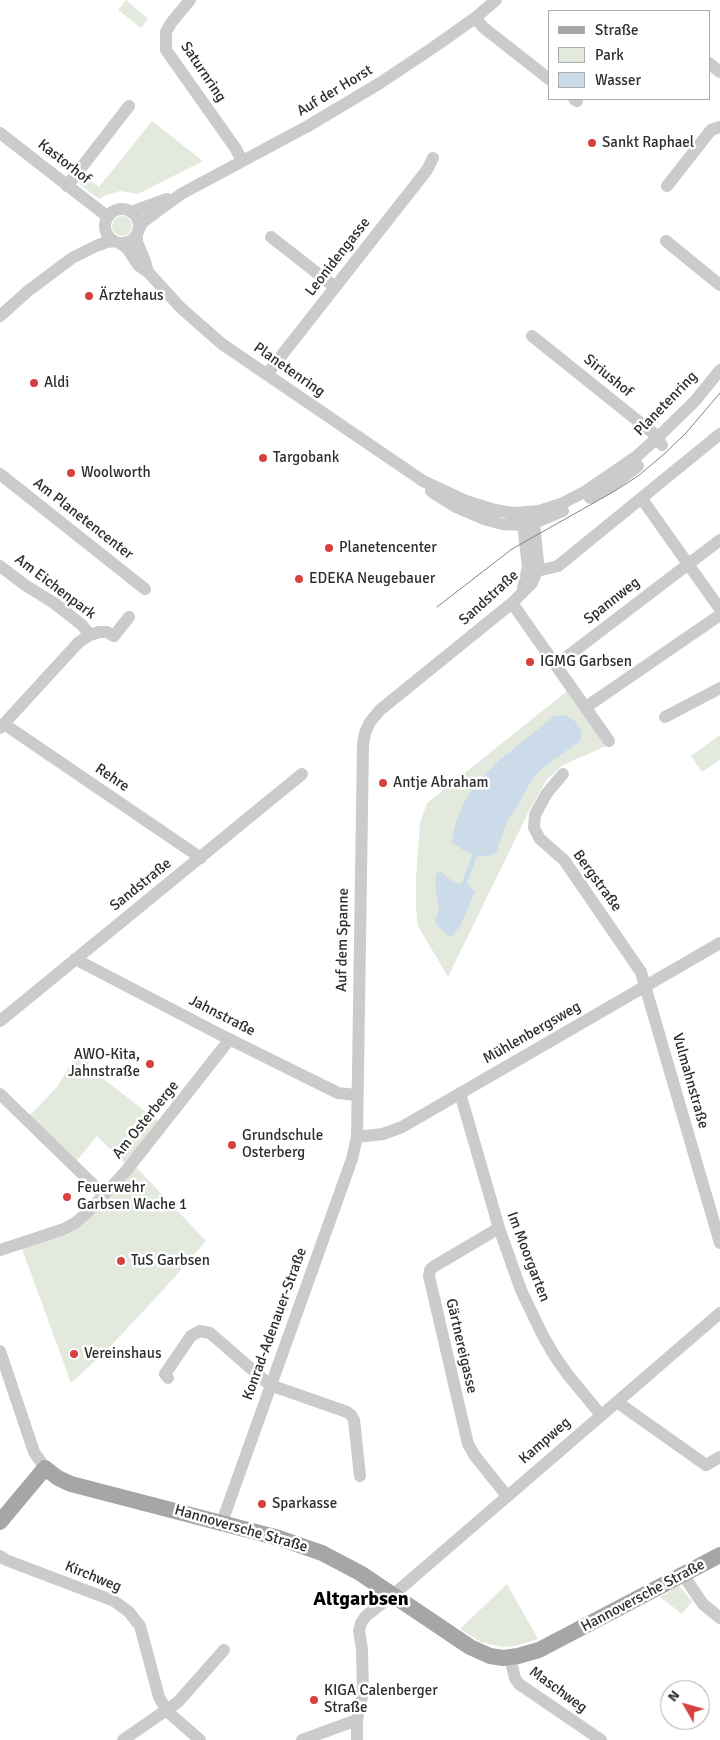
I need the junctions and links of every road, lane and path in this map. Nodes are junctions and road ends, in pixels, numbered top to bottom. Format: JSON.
{"nodes":[{"id":1,"x":190,"y":0,"type":"edge"},
{"id":2,"x":496,"y":0,"type":"edge"},
{"id":3,"x":475,"y":18,"type":"junction"},
{"id":4,"x":710,"y":64,"type":"edge"},
{"id":5,"x":720,"y":72,"type":"edge"},
{"id":6,"x":548,"y":78,"type":"edge"},
{"id":7,"x":129,"y":106,"type":"dead end"},
{"id":8,"x":720,"y":127,"type":"edge"},
{"id":9,"x":0,"y":133,"type":"edge"},
{"id":10,"x":433,"y":158,"type":"dead end"},
{"id":11,"x":242,"y":161,"type":"junction"},
{"id":12,"x":67,"y":186,"type":"junction"},
{"id":13,"x":667,"y":186,"type":"dead end"},
{"id":14,"x":181,"y":194,"type":"junction"},
{"id":15,"x":131,"y":212,"type":"junction"},
{"id":16,"x":106,"y":221,"type":"junction"},
{"id":17,"x":138,"y":232,"type":"junction"},
{"id":18,"x":271,"y":236,"type":"dead end"},
{"id":19,"x":666,"y":241,"type":"dead end"},
{"id":20,"x":117,"y":242,"type":"junction"},
{"id":21,"x":72,"y":258,"type":"junction"},
{"id":22,"x":148,"y":272,"type":"junction"},
{"id":23,"x":720,"y":285,"type":"edge"},
{"id":24,"x":335,"y":287,"type":"junction"},
{"id":25,"x":0,"y":316,"type":"edge"},
{"id":26,"x":532,"y":336,"type":"dead end"},
{"id":27,"x":720,"y":370,"type":"edge"},
{"id":28,"x":267,"y":374,"type":"junction"},
{"id":29,"x":720,"y":383,"type":"edge"},
{"id":30,"x":720,"y":434,"type":"edge"},
{"id":31,"x":660,"y":442,"type":"junction"},
{"id":32,"x":0,"y":474,"type":"edge"},
{"id":33,"x":642,"y":498,"type":"junction"},
{"id":34,"x":528,"y":520,"type":"junction"},
{"id":35,"x":720,"y":540,"type":"edge"},
{"id":36,"x":688,"y":563,"type":"junction"},
{"id":37,"x":0,"y":566,"type":"edge"},
{"id":38,"x":537,"y":570,"type":"junction"},
{"id":39,"x":145,"y":589,"type":"dead end"},
{"id":40,"x":516,"y":599,"type":"junction"},
{"id":41,"x":720,"y":609,"type":"edge"},
{"id":42,"x":720,"y":615,"type":"edge"},
{"id":43,"x":129,"y":617,"type":"dead end"},
{"id":44,"x":90,"y":634,"type":"junction"},
{"id":45,"x":556,"y":665,"type":"junction"},
{"id":46,"x":720,"y":688,"type":"edge"},
{"id":47,"x":586,"y":707,"type":"junction"},
{"id":48,"x":665,"y":718,"type":"dead end"},
{"id":49,"x":1,"y":726,"type":"edge"},
{"id":50,"x":609,"y":741,"type":"dead end"},
{"id":51,"x":363,"y":744,"type":"joint"},
{"id":52,"x":302,"y":774,"type":"dead end"},
{"id":53,"x":563,"y":774,"type":"dead end"},
{"id":54,"x":201,"y":858,"type":"junction"},
{"id":55,"x":720,"y":943,"type":"edge"},
{"id":56,"x":76,"y":959,"type":"junction"},
{"id":57,"x":645,"y":986,"type":"junction"},
{"id":58,"x":0,"y":1021,"type":"edge"},
{"id":59,"x":230,"y":1040,"type":"junction"},
{"id":60,"x":460,"y":1093,"type":"junction"},
{"id":61,"x":0,"y":1094,"type":"edge"},
{"id":62,"x":356,"y":1095,"type":"junction"},
{"id":63,"x":356,"y":1137,"type":"junction"},
{"id":64,"x":104,"y":1195,"type":"junction"},
{"id":65,"x":499,"y":1228,"type":"junction"},
{"id":66,"x":720,"y":1242,"type":"edge"},
{"id":67,"x":0,"y":1250,"type":"edge"},
{"id":68,"x":720,"y":1313,"type":"edge"},
{"id":69,"x":0,"y":1351,"type":"edge"},
{"id":70,"x":168,"y":1378,"type":"dead end"},
{"id":71,"x":270,"y":1385,"type":"junction"},
{"id":72,"x":617,"y":1402,"type":"junction"},
{"id":73,"x":601,"y":1415,"type":"junction"},
{"id":74,"x":720,"y":1457,"type":"edge"},
{"id":75,"x":45,"y":1468,"type":"junction"},
{"id":76,"x":360,"y":1476,"type":"dead end"},
{"id":77,"x":507,"y":1496,"type":"junction"},
{"id":78,"x":0,"y":1522,"type":"edge"},
{"id":79,"x":222,"y":1522,"type":"junction"},
{"id":80,"x":720,"y":1555,"type":"edge"},
{"id":81,"x":0,"y":1556,"type":"edge"},
{"id":82,"x":683,"y":1575,"type":"junction"},
{"id":83,"x":392,"y":1595,"type":"junction"},
{"id":84,"x":720,"y":1618,"type":"edge"},
{"id":85,"x":224,"y":1650,"type":"dead end"},
{"id":86,"x":510,"y":1658,"type":"junction"},
{"id":87,"x":167,"y":1710,"type":"junction"},
{"id":88,"x":357,"y":1720,"type":"junction"},
{"id":89,"x":123,"y":1740,"type":"edge"},
{"id":90,"x":200,"y":1740,"type":"edge"},
{"id":91,"x":302,"y":1740,"type":"edge"},
{"id":92,"x":357,"y":1740,"type":"edge"},
{"id":93,"x":601,"y":1740,"type":"edge"}],
"edges":[{"from":1,"to":11,"type":"street","name":"Saturnring"},
{"from":2,"to":3,"type":"street","name":"Auf der Horst"},
{"from":3,"to":6,"type":"street"},
{"from":3,"to":11,"type":"street","name":"Auf der Horst"},
{"from":4,"to":5,"type":"street"},
{"from":7,"to":12,"type":"street"},
{"from":8,"to":13,"type":"street"},
{"from":9,"to":12,"type":"street","name":"Kastorhof"},
{"from":10,"to":24,"type":"street","name":"Leonidengasse"},
{"from":11,"to":14,"type":"street","name":"Auf der Horst"},
{"from":12,"to":16,"type":"street","name":"Kastorhof"},
{"from":14,"to":15,"type":"street","name":"Auf der Horst"},
{"from":14,"to":17,"type":"street","name":"Auf der Horst"},
{"from":15,"to":16,"type":"street"},
{"from":15,"to":17,"type":"street"},
{"from":16,"to":20,"type":"street"},
{"from":16,"to":21,"type":"street"},
{"from":17,"to":20,"type":"street"},
{"from":17,"to":22,"type":"street","name":"Planetenring"},
{"from":18,"to":24,"type":"street"},
{"from":19,"to":23,"type":"street"},
{"from":20,"to":21,"type":"street"},
{"from":20,"to":22,"type":"street","name":"Planetenring"},
{"from":21,"to":25,"type":"street"},
{"from":22,"to":28,"type":"street","name":"Planetenring"},
{"from":24,"to":28,"type":"street","name":"Leonidengasse"},
{"from":26,"to":31,"type":"street","name":"Siriushof"},
{"from":27,"to":31,"type":"street","name":"Planetenring"},
{"from":28,"to":34,"type":"street","name":"Planetenring"},
{"from":29,"to":31,"type":"street","name":"Planetenring"},
{"from":30,"to":33,"type":"street","name":"Sandstraße"},
{"from":31,"to":34,"type":"street","name":"Planetenring"},
{"from":32,"to":39,"type":"street","name":"Am Planetencenter"},
{"from":33,"to":36,"type":"street"},
{"from":33,"to":38,"type":"street","name":"Sandstraße"},
{"from":34,"to":38,"type":"street"},
{"from":34,"to":40,"type":"street"},
{"from":35,"to":36,"type":"street","name":"Spannweg"},
{"from":36,"to":41,"type":"street"},
{"from":36,"to":45,"type":"street","name":"Spannweg"},
{"from":37,"to":44,"type":"street","name":"Am Eichenpark"},
{"from":38,"to":40,"type":"street","name":"Sandstraße"},
{"from":40,"to":45,"type":"street"},
{"from":40,"to":51,"type":"street","name":"Sandstraße"},
{"from":42,"to":47,"type":"street"},
{"from":43,"to":44,"type":"street","name":"Am Eichenpark"},
{"from":44,"to":49,"type":"street","name":"Am Eichenpark"},
{"from":45,"to":47,"type":"street"},
{"from":46,"to":48,"type":"street"},
{"from":47,"to":50,"type":"street"},
{"from":49,"to":54,"type":"street","name":"Rehre"},
{"from":51,"to":62,"type":"street","name":"Auf dem Spanne"},
{"from":52,"to":54,"type":"street","name":"Sandstraße"},
{"from":53,"to":57,"type":"street","name":"Bergstraße"},
{"from":54,"to":56,"type":"street","name":"Sandstraße"},
{"from":55,"to":57,"type":"street","name":"Mühlenbergsweg"},
{"from":56,"to":58,"type":"street","name":"Sandstraße"},
{"from":56,"to":59,"type":"street","name":"Jahnstraße"},
{"from":57,"to":60,"type":"street","name":"Mühlenbergsweg"},
{"from":57,"to":66,"type":"street","name":"Vulmahnstraße"},
{"from":59,"to":62,"type":"street","name":"Jahnstraße"},
{"from":59,"to":64,"type":"street","name":"Am Osterberge"},
{"from":60,"to":63,"type":"street","name":"Mühlenbergsweg"},
{"from":60,"to":65,"type":"street","name":"Im Moorgarten"},
{"from":61,"to":64,"type":"street"},
{"from":62,"to":63,"type":"street","name":"Auf dem Spanne"},
{"from":63,"to":71,"type":"street","name":"Konrad-Adenauer-Straße"},
{"from":64,"to":67,"type":"street","name":"Am Osterberge"},
{"from":65,"to":73,"type":"street","name":"Im Moorgarten"},
{"from":65,"to":77,"type":"street","name":"Gärtnereigasse"},
{"from":68,"to":72,"type":"street","name":"Kampweg"},
{"from":69,"to":75,"type":"street"},
{"from":70,"to":71,"type":"street"},
{"from":71,"to":76,"type":"street"},
{"from":71,"to":79,"type":"street","name":"Konrad-Adenauer-Straße"},
{"from":72,"to":73,"type":"street","name":"Kampweg"},
{"from":72,"to":74,"type":"street"},
{"from":73,"to":77,"type":"street","name":"Kampweg"},
{"from":75,"to":78,"type":"main road"},
{"from":75,"to":79,"type":"main road","name":"Hannoversche Straße"},
{"from":77,"to":83,"type":"street","name":"Kampweg"},
{"from":79,"to":83,"type":"main road","name":"Hannoversche Straße"},
{"from":80,"to":82,"type":"main road","name":"Hannoversche Straße"},
{"from":81,"to":87,"type":"street","name":"Kirchweg"},
{"from":82,"to":84,"type":"street"},
{"from":82,"to":86,"type":"main road","name":"Hannoversche Straße"},
{"from":83,"to":86,"type":"main road","name":"Hannoversche Straße"},
{"from":83,"to":88,"type":"street","name":"Kampweg"},
{"from":85,"to":87,"type":"street"},
{"from":86,"to":93,"type":"street","name":"Maschweg"},
{"from":87,"to":89,"type":"street"},
{"from":87,"to":90,"type":"street","name":"Kirchweg"},
{"from":88,"to":91,"type":"street"},
{"from":88,"to":92,"type":"street"}]}
